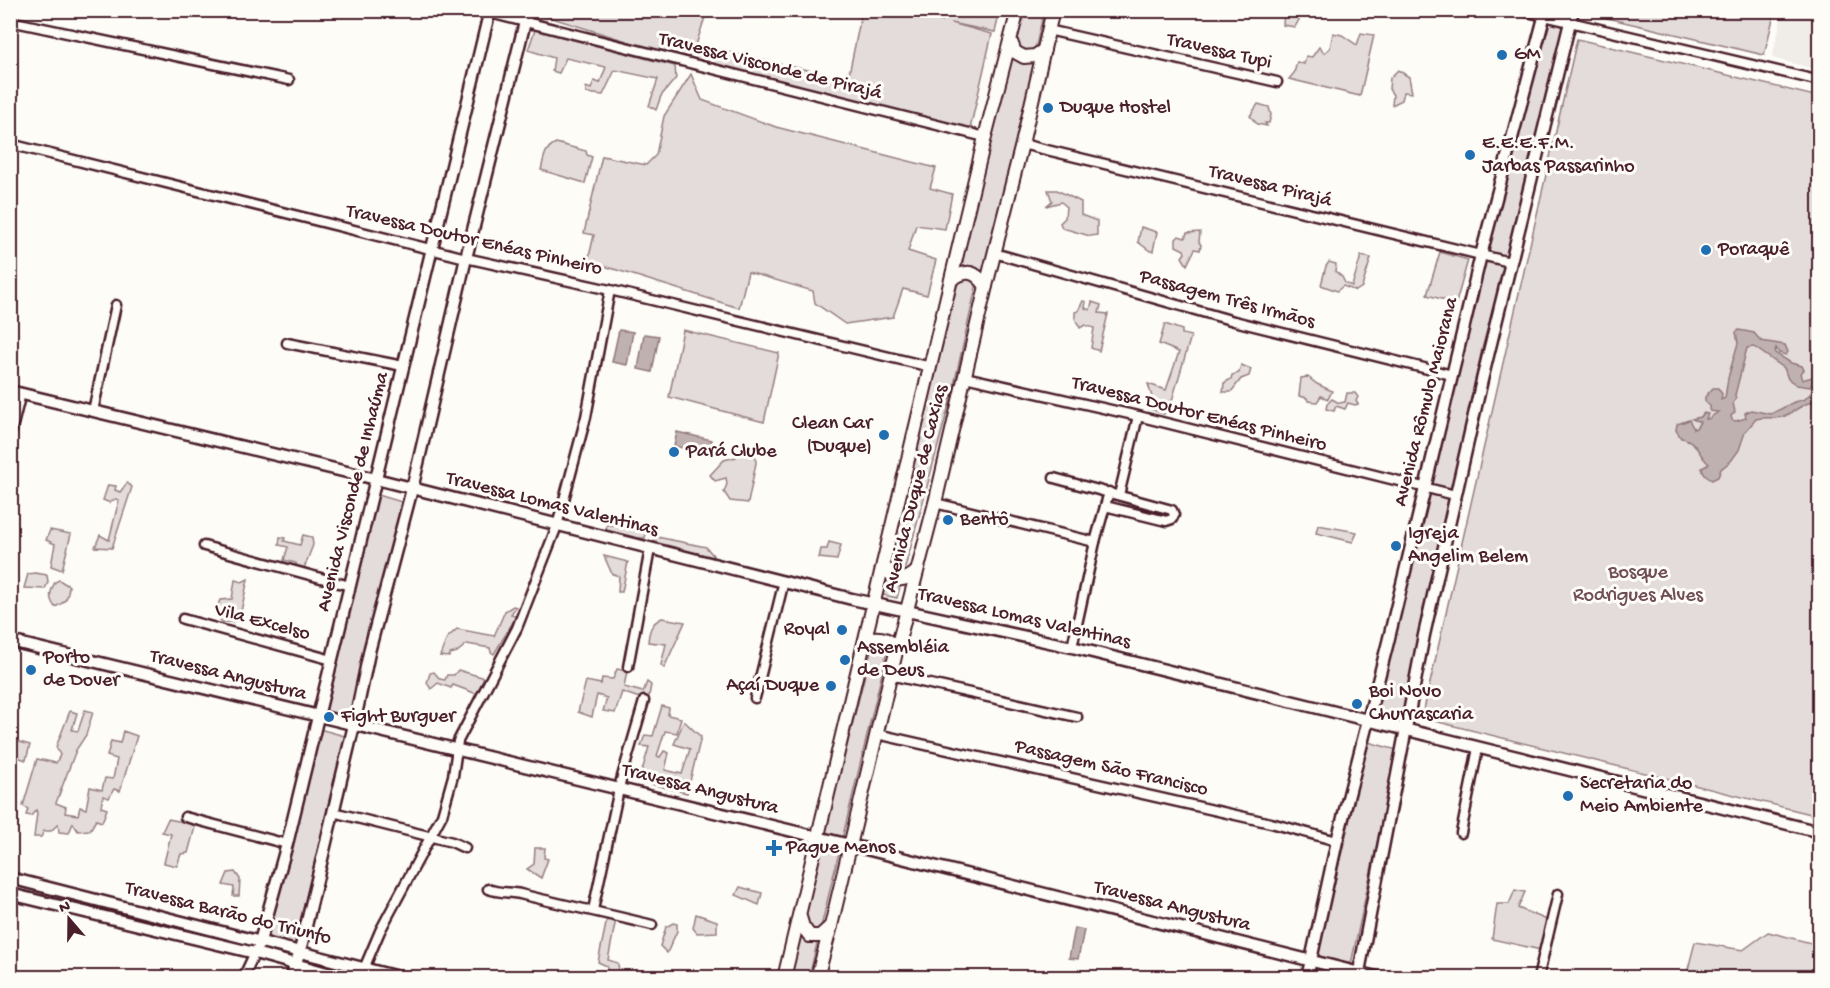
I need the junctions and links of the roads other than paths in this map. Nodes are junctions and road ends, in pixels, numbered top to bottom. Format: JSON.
{"nodes":[{"id":1,"x":478,"y":10,"type":"edge"},
{"id":2,"x":528,"y":10,"type":"edge"},
{"id":3,"x":1018,"y":10,"type":"edge"},
{"id":4,"x":1053,"y":10,"type":"edge"},
{"id":5,"x":1519,"y":10,"type":"edge"},
{"id":6,"x":1573,"y":10,"type":"edge"},
{"id":7,"x":489,"y":12,"type":"edge"},
{"id":8,"x":1545,"y":13,"type":"edge"},
{"id":9,"x":10,"y":21,"type":"edge"},
{"id":10,"x":1570,"y":22,"type":"junction"},
{"id":11,"x":525,"y":23,"type":"junction"},
{"id":12,"x":1048,"y":30,"type":"junction"},
{"id":13,"x":1011,"y":42,"type":"junction"},
{"id":14,"x":1044,"y":50,"type":"junction"},
{"id":15,"x":289,"y":80,"type":"dead end"},
{"id":16,"x":1820,"y":81,"type":"edge"},
{"id":17,"x":1277,"y":82,"type":"dead end"},
{"id":18,"x":985,"y":137,"type":"junction"},
{"id":19,"x":10,"y":144,"type":"edge"},
{"id":20,"x":1022,"y":144,"type":"junction"},
{"id":21,"x":432,"y":250,"type":"junction"},
{"id":22,"x":994,"y":253,"type":"junction"},
{"id":23,"x":1481,"y":255,"type":"junction"},
{"id":24,"x":466,"y":258,"type":"junction"},
{"id":25,"x":1510,"y":262,"type":"junction"},
{"id":26,"x":952,"y":279,"type":"junction"},
{"id":27,"x":986,"y":286,"type":"junction"},
{"id":28,"x":610,"y":290,"type":"junction"},
{"id":29,"x":116,"y":305,"type":"dead end"},
{"id":30,"x":287,"y":343,"type":"dead end"},
{"id":31,"x":403,"y":366,"type":"junction"},
{"id":32,"x":931,"y":366,"type":"junction"},
{"id":33,"x":1452,"y":375,"type":"junction"},
{"id":34,"x":965,"y":377,"type":"junction"},
{"id":35,"x":16,"y":392,"type":"edge"},
{"id":36,"x":93,"y":411,"type":"junction"},
{"id":37,"x":1138,"y":416,"type":"junction"},
{"id":38,"x":10,"y":437,"type":"edge"},
{"id":39,"x":1054,"y":478,"type":"dead end"},
{"id":40,"x":376,"y":479,"type":"junction"},
{"id":41,"x":1425,"y":487,"type":"junction"},
{"id":42,"x":412,"y":489,"type":"junction"},
{"id":43,"x":1109,"y":492,"type":"junction"},
{"id":44,"x":1119,"y":495,"type":"junction"},
{"id":45,"x":1455,"y":495,"type":"junction"},
{"id":46,"x":935,"y":503,"type":"junction"},
{"id":47,"x":1105,"y":506,"type":"junction"},
{"id":48,"x":557,"y":526,"type":"junction"},
{"id":49,"x":1095,"y":542,"type":"junction"},
{"id":50,"x":204,"y":546,"type":"dead end"},
{"id":51,"x":650,"y":549,"type":"junction"},
{"id":52,"x":883,"y":564,"type":"junction"},
{"id":53,"x":916,"y":572,"type":"junction"},
{"id":54,"x":784,"y":581,"type":"junction"},
{"id":55,"x":350,"y":586,"type":"junction"},
{"id":56,"x":874,"y":604,"type":"junction"},
{"id":57,"x":906,"y":611,"type":"junction"},
{"id":58,"x":183,"y":619,"type":"dead end"},
{"id":59,"x":10,"y":641,"type":"edge"},
{"id":60,"x":864,"y":647,"type":"junction"},
{"id":61,"x":1072,"y":647,"type":"junction"},
{"id":62,"x":897,"y":648,"type":"junction"},
{"id":63,"x":332,"y":660,"type":"junction"},
{"id":64,"x":628,"y":667,"type":"dead end"},
{"id":65,"x":890,"y":675,"type":"junction"},
{"id":66,"x":755,"y":698,"type":"dead end"},
{"id":67,"x":644,"y":701,"type":"dead end"},
{"id":68,"x":319,"y":716,"type":"junction"},
{"id":69,"x":1077,"y":717,"type":"dead end"},
{"id":70,"x":1369,"y":720,"type":"junction"},
{"id":71,"x":354,"y":725,"type":"junction"},
{"id":72,"x":1406,"y":729,"type":"junction"},
{"id":73,"x":876,"y":734,"type":"junction"},
{"id":74,"x":1478,"y":748,"type":"junction"},
{"id":75,"x":457,"y":750,"type":"junction"},
{"id":76,"x":620,"y":790,"type":"junction"},
{"id":77,"x":333,"y":812,"type":"junction"},
{"id":78,"x":185,"y":817,"type":"dead end"},
{"id":79,"x":1820,"y":832,"type":"edge"},
{"id":80,"x":1461,"y":833,"type":"dead end"},
{"id":81,"x":431,"y":837,"type":"junction"},
{"id":82,"x":818,"y":837,"type":"junction"},
{"id":83,"x":1337,"y":842,"type":"junction"},
{"id":84,"x":287,"y":844,"type":"junction"},
{"id":85,"x":850,"y":845,"type":"junction"},
{"id":86,"x":465,"y":848,"type":"dead end"},
{"id":87,"x":10,"y":878,"type":"edge"},
{"id":88,"x":59,"y":889,"type":"junction"},
{"id":89,"x":488,"y":889,"type":"dead end"},
{"id":90,"x":10,"y":894,"type":"edge"},
{"id":91,"x":1558,"y":894,"type":"dead end"},
{"id":92,"x":55,"y":904,"type":"junction"},
{"id":93,"x":593,"y":910,"type":"junction"},
{"id":94,"x":800,"y":916,"type":"junction"},
{"id":95,"x":652,"y":925,"type":"dead end"},
{"id":96,"x":831,"y":926,"type":"junction"},
{"id":97,"x":258,"y":947,"type":"junction"},
{"id":98,"x":300,"y":951,"type":"junction"},
{"id":99,"x":1311,"y":961,"type":"junction"},
{"id":100,"x":296,"y":964,"type":"junction"},
{"id":101,"x":361,"y":973,"type":"edge"},
{"id":102,"x":1358,"y":975,"type":"edge"},
{"id":103,"x":243,"y":978,"type":"edge"},
{"id":104,"x":291,"y":978,"type":"edge"},
{"id":105,"x":345,"y":978,"type":"edge"},
{"id":106,"x":402,"y":978,"type":"edge"},
{"id":107,"x":784,"y":978,"type":"edge"},
{"id":108,"x":817,"y":978,"type":"edge"},
{"id":109,"x":1307,"y":978,"type":"edge"},
{"id":110,"x":1380,"y":978,"type":"edge"},
{"id":111,"x":1538,"y":978,"type":"edge"}],
"edges":[{"from":1,"to":7,"type":"street","name":"Travessa Visconde de Pirajá"},
{"from":2,"to":11,"type":"street"},
{"from":3,"to":13,"type":"main road","name":"Avenida Duque de Caxias"},
{"from":4,"to":12,"type":"main road","name":"Avenida Duque de Caxias"},
{"from":5,"to":8,"type":"street"},
{"from":6,"to":10,"type":"street"},
{"from":7,"to":11,"type":"street","name":"Travessa Visconde de Pirajá"},
{"from":7,"to":21,"type":"street","name":"Avenida Visconde de Inhaúma"},
{"from":8,"to":10,"type":"street"},
{"from":8,"to":23,"type":"street","name":"Avenida Rômulo Maiorana"},
{"from":9,"to":15,"type":"street"},
{"from":10,"to":16,"type":"street"},
{"from":10,"to":25,"type":"street"},
{"from":11,"to":18,"type":"street","name":"Travessa Visconde de Pirajá"},
{"from":11,"to":24,"type":"street"},
{"from":12,"to":14,"type":"main road","name":"Avenida Duque de Caxias"},
{"from":12,"to":17,"type":"street","name":"Travessa Tupi"},
{"from":13,"to":14,"type":"main road"},
{"from":13,"to":18,"type":"main road","name":"Avenida Duque de Caxias"},
{"from":14,"to":20,"type":"main road","name":"Avenida Duque de Caxias"},
{"from":18,"to":26,"type":"main road","name":"Avenida Duque de Caxias"},
{"from":19,"to":21,"type":"street","name":"Travessa Doutor Enéas Pinheiro"},
{"from":20,"to":22,"type":"main road","name":"Avenida Duque de Caxias"},
{"from":20,"to":23,"type":"street","name":"Travessa Pirajá"},
{"from":21,"to":24,"type":"street","name":"Travessa Doutor Enéas Pinheiro"},
{"from":21,"to":31,"type":"street","name":"Avenida Visconde de Inhaúma"},
{"from":22,"to":27,"type":"main road","name":"Avenida Duque de Caxias"},
{"from":22,"to":33,"type":"street","name":"Passagem Três Irmãos"},
{"from":23,"to":25,"type":"street","name":"Travessa Pirajá"},
{"from":23,"to":33,"type":"street","name":"Avenida Rômulo Maiorana"},
{"from":24,"to":28,"type":"street","name":"Travessa Doutor Enéas Pinheiro"},
{"from":24,"to":42,"type":"street"},
{"from":25,"to":45,"type":"street"},
{"from":26,"to":27,"type":"main road"},
{"from":26,"to":32,"type":"main road","name":"Avenida Duque de Caxias"},
{"from":27,"to":34,"type":"main road","name":"Avenida Duque de Caxias"},
{"from":28,"to":32,"type":"street","name":"Travessa Doutor Enéas Pinheiro"},
{"from":28,"to":48,"type":"street"},
{"from":29,"to":36,"type":"street"},
{"from":30,"to":31,"type":"street"},
{"from":31,"to":40,"type":"street","name":"Avenida Visconde de Inhaúma"},
{"from":32,"to":52,"type":"main road","name":"Avenida Duque de Caxias"},
{"from":33,"to":41,"type":"street","name":"Avenida Rômulo Maiorana"},
{"from":34,"to":37,"type":"street","name":"Travessa Doutor Enéas Pinheiro"},
{"from":34,"to":46,"type":"main road","name":"Avenida Duque de Caxias"},
{"from":35,"to":36,"type":"street","name":"Travessa Lomas Valentinas"},
{"from":35,"to":38,"type":"street"},
{"from":36,"to":40,"type":"street","name":"Travessa Lomas Valentinas"},
{"from":37,"to":41,"type":"street","name":"Travessa Doutor Enéas Pinheiro"},
{"from":37,"to":44,"type":"street"},
{"from":39,"to":43,"type":"street"},
{"from":40,"to":42,"type":"street","name":"Travessa Lomas Valentinas"},
{"from":40,"to":55,"type":"street","name":"Avenida Visconde de Inhaúma"},
{"from":41,"to":45,"type":"street","name":"Travessa Doutor Enéas Pinheiro"},
{"from":41,"to":70,"type":"street","name":"Avenida Rômulo Maiorana"},
{"from":42,"to":48,"type":"street","name":"Travessa Lomas Valentinas"},
{"from":42,"to":71,"type":"street"},
{"from":43,"to":44,"type":"street"},
{"from":43,"to":47,"type":"street"},
{"from":44,"to":47,"type":"street"},
{"from":45,"to":72,"type":"street"},
{"from":46,"to":49,"type":"street"},
{"from":46,"to":53,"type":"main road","name":"Avenida Duque de Caxias"},
{"from":47,"to":49,"type":"street"},
{"from":48,"to":51,"type":"street","name":"Travessa Lomas Valentinas"},
{"from":48,"to":75,"type":"street"},
{"from":49,"to":61,"type":"street"},
{"from":50,"to":55,"type":"street"},
{"from":51,"to":54,"type":"street","name":"Travessa Lomas Valentinas"},
{"from":51,"to":64,"type":"street"},
{"from":52,"to":53,"type":"main road"},
{"from":52,"to":56,"type":"main road","name":"Avenida Duque de Caxias"},
{"from":53,"to":57,"type":"main road","name":"Avenida Duque de Caxias"},
{"from":54,"to":56,"type":"street","name":"Travessa Lomas Valentinas"},
{"from":54,"to":66,"type":"street"},
{"from":55,"to":63,"type":"street","name":"Avenida Visconde de Inhaúma"},
{"from":56,"to":57,"type":"street","name":"Travessa Lomas Valentinas"},
{"from":56,"to":60,"type":"main road","name":"Avenida Duque de Caxias"},
{"from":57,"to":61,"type":"street","name":"Travessa Lomas Valentinas"},
{"from":57,"to":62,"type":"main road","name":"Avenida Duque de Caxias"},
{"from":58,"to":63,"type":"street","name":"Vila Excelso"},
{"from":59,"to":68,"type":"street","name":"Travessa Angustura"},
{"from":60,"to":62,"type":"main road"},
{"from":60,"to":82,"type":"main road","name":"Avenida Duque de Caxias"},
{"from":61,"to":70,"type":"street","name":"Travessa Lomas Valentinas"},
{"from":62,"to":65,"type":"main road","name":"Avenida Duque de Caxias"},
{"from":63,"to":68,"type":"street","name":"Avenida Visconde de Inhaúma"},
{"from":65,"to":69,"type":"street"},
{"from":65,"to":73,"type":"main road","name":"Avenida Duque de Caxias"},
{"from":67,"to":76,"type":"street"},
{"from":68,"to":71,"type":"street","name":"Travessa Angustura"},
{"from":68,"to":84,"type":"street","name":"Avenida Visconde de Inhaúma"},
{"from":70,"to":72,"type":"street","name":"Travessa Lomas Valentinas"},
{"from":70,"to":83,"type":"street","name":"Avenida Rômulo Maiorana"},
{"from":71,"to":75,"type":"street","name":"Travessa Angustura"},
{"from":71,"to":77,"type":"street"},
{"from":72,"to":74,"type":"street","name":"Travessa Lomas Valentinas"},
{"from":72,"to":102,"type":"street"},
{"from":73,"to":83,"type":"street","name":"Passagem São Francisco"},
{"from":73,"to":85,"type":"main road","name":"Avenida Duque de Caxias"},
{"from":74,"to":79,"type":"street","name":"Travessa Lomas Valentinas"},
{"from":74,"to":80,"type":"street"},
{"from":75,"to":76,"type":"street","name":"Travessa Angustura"},
{"from":75,"to":81,"type":"street"},
{"from":76,"to":82,"type":"street","name":"Travessa Angustura"},
{"from":76,"to":93,"type":"street"},
{"from":77,"to":81,"type":"street"},
{"from":77,"to":98,"type":"street"},
{"from":78,"to":84,"type":"street"},
{"from":81,"to":86,"type":"street"},
{"from":81,"to":101,"type":"street"},
{"from":82,"to":85,"type":"street","name":"Travessa Angustura"},
{"from":82,"to":94,"type":"main road","name":"Avenida Duque de Caxias"},
{"from":83,"to":99,"type":"street","name":"Avenida Rômulo Maiorana"},
{"from":84,"to":97,"type":"street","name":"Avenida Visconde de Inhaúma"},
{"from":85,"to":96,"type":"main road","name":"Avenida Duque de Caxias"},
{"from":85,"to":99,"type":"street","name":"Travessa Angustura"},
{"from":87,"to":88,"type":"street","name":"Travessa Barão do Triunfo"},
{"from":88,"to":92,"type":"street"},
{"from":88,"to":97,"type":"street","name":"Travessa Barão do Triunfo"},
{"from":89,"to":93,"type":"street"},
{"from":90,"to":92,"type":"street","name":"Travessa Barão do Triunfo"},
{"from":91,"to":111,"type":"street"},
{"from":92,"to":97,"type":"street","name":"Travessa Barão do Triunfo"},
{"from":93,"to":95,"type":"street"},
{"from":94,"to":96,"type":"main road"},
{"from":94,"to":107,"type":"main road","name":"Avenida Duque de Caxias"},
{"from":96,"to":108,"type":"main road","name":"Avenida Duque de Caxias"},
{"from":97,"to":98,"type":"street","name":"Travessa Barão do Triunfo"},
{"from":97,"to":100,"type":"street","name":"Travessa Barão do Triunfo"},
{"from":97,"to":103,"type":"street","name":"Avenida Visconde de Inhaúma"},
{"from":98,"to":100,"type":"street"},
{"from":98,"to":101,"type":"street","name":"Travessa Barão do Triunfo"},
{"from":99,"to":102,"type":"street","name":"Travessa Angustura"},
{"from":99,"to":109,"type":"street","name":"Avenida Rômulo Maiorana"},
{"from":100,"to":104,"type":"street"},
{"from":100,"to":105,"type":"street","name":"Travessa Barão do Triunfo"},
{"from":101,"to":106,"type":"street","name":"Travessa Barão do Triunfo"},
{"from":102,"to":110,"type":"street","name":"Travessa Angustura"}]}
